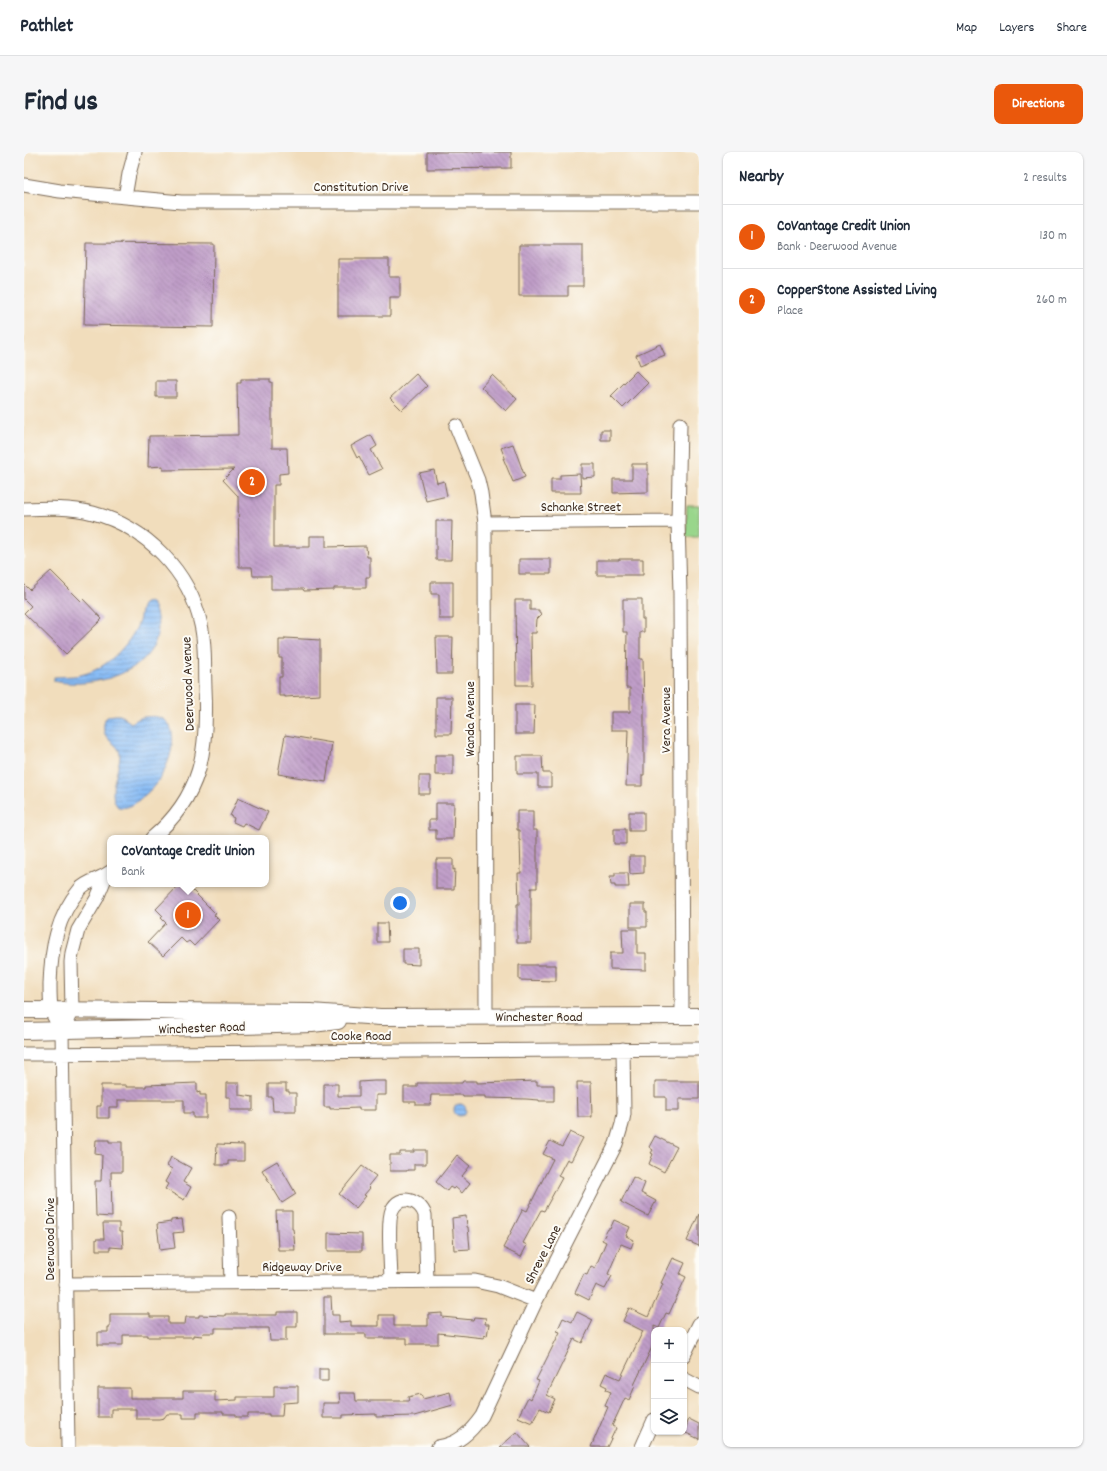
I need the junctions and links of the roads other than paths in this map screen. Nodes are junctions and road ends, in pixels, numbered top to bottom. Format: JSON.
{"nodes":[{"id":1,"x":135,"y":152,"type":"edge"},
{"id":2,"x":24,"y":185,"type":"edge"},
{"id":3,"x":125,"y":197,"type":"junction"},
{"id":4,"x":699,"y":202,"type":"edge"},
{"id":5,"x":680,"y":424,"type":"dead end"},
{"id":6,"x":456,"y":426,"type":"dead end"},
{"id":7,"x":24,"y":509,"type":"edge"},
{"id":8,"x":678,"y":522,"type":"junction"},
{"id":9,"x":484,"y":523,"type":"junction"},
{"id":10,"x":155,"y":835,"type":"edge"},
{"id":11,"x":107,"y":874,"type":"edge"},
{"id":12,"x":107,"y":876,"type":"edge"},
{"id":13,"x":24,"y":1010,"type":"edge"},
{"id":14,"x":51,"y":1010,"type":"junction"},
{"id":15,"x":72,"y":1010,"type":"junction"},
{"id":16,"x":486,"y":1016,"type":"junction"},
{"id":17,"x":682,"y":1016,"type":"junction"},
{"id":18,"x":699,"y":1016,"type":"edge"},
{"id":19,"x":380,"y":1017,"type":"junction"},
{"id":20,"x":62,"y":1030,"type":"junction"},
{"id":21,"x":24,"y":1031,"type":"edge"},
{"id":22,"x":623,"y":1049,"type":"junction"},
{"id":23,"x":699,"y":1049,"type":"edge"},
{"id":24,"x":24,"y":1054,"type":"edge"},
{"id":25,"x":63,"y":1054,"type":"junction"},
{"id":26,"x":229,"y":1217,"type":"dead end"},
{"id":27,"x":231,"y":1282,"type":"junction"},
{"id":28,"x":391,"y":1282,"type":"junction"},
{"id":29,"x":427,"y":1282,"type":"junction"},
{"id":30,"x":65,"y":1284,"type":"junction"},
{"id":31,"x":536,"y":1301,"type":"junction"},
{"id":32,"x":699,"y":1324,"type":"edge"},
{"id":33,"x":687,"y":1349,"type":"edge"},
{"id":34,"x":687,"y":1381,"type":"edge"},
{"id":35,"x":699,"y":1387,"type":"edge"},
{"id":36,"x":651,"y":1427,"type":"edge"},
{"id":37,"x":68,"y":1447,"type":"edge"},
{"id":38,"x":438,"y":1447,"type":"edge"},
{"id":39,"x":642,"y":1447,"type":"edge"}],
"edges":[{"from":1,"to":3,"type":"street"},
{"from":2,"to":3,"type":"street","name":"Constitution Drive"},
{"from":3,"to":4,"type":"street","name":"Constitution Drive"},
{"from":5,"to":8,"type":"street","name":"Vera Avenue"},
{"from":6,"to":9,"type":"street","name":"Wanda Avenue"},
{"from":7,"to":10,"type":"street","name":"Deerwood Avenue"},
{"from":8,"to":9,"type":"street","name":"Schanke Street"},
{"from":8,"to":17,"type":"street","name":"Vera Avenue"},
{"from":9,"to":16,"type":"street","name":"Wanda Avenue"},
{"from":11,"to":14,"type":"street"},
{"from":12,"to":15,"type":"street"},
{"from":13,"to":14,"type":"main road","name":"Winchester Road"},
{"from":14,"to":15,"type":"main road","name":"Winchester Road"},
{"from":14,"to":20,"type":"street"},
{"from":15,"to":19,"type":"main road","name":"Winchester Road"},
{"from":15,"to":20,"type":"street"},
{"from":16,"to":17,"type":"main road","name":"Winchester Road"},
{"from":16,"to":19,"type":"main road","name":"Winchester Road"},
{"from":17,"to":18,"type":"main road","name":"Winchester Road"},
{"from":19,"to":20,"type":"main road","name":"Winchester Road"},
{"from":20,"to":21,"type":"main road","name":"Winchester Road"},
{"from":20,"to":25,"type":"street","name":"Deerwood Drive"},
{"from":22,"to":23,"type":"street","name":"Cooke Road"},
{"from":22,"to":25,"type":"street","name":"Cooke Road"},
{"from":22,"to":31,"type":"street","name":"Shreve Lane"},
{"from":24,"to":25,"type":"street","name":"Cooke Road"},
{"from":25,"to":30,"type":"street","name":"Deerwood Drive"},
{"from":26,"to":27,"type":"street"},
{"from":27,"to":28,"type":"street","name":"Ridgeway Drive"},
{"from":27,"to":30,"type":"street","name":"Ridgeway Drive"},
{"from":28,"to":29,"type":"street","name":"Ridgeway Drive"},
{"from":28,"to":29,"type":"street"},
{"from":29,"to":31,"type":"street","name":"Ridgeway Drive"},
{"from":30,"to":37,"type":"street","name":"Deerwood Drive"},
{"from":31,"to":38,"type":"street","name":"Shreve Lane"},
{"from":32,"to":33,"type":"street"},
{"from":34,"to":35,"type":"street"},
{"from":36,"to":39,"type":"street"}]}
